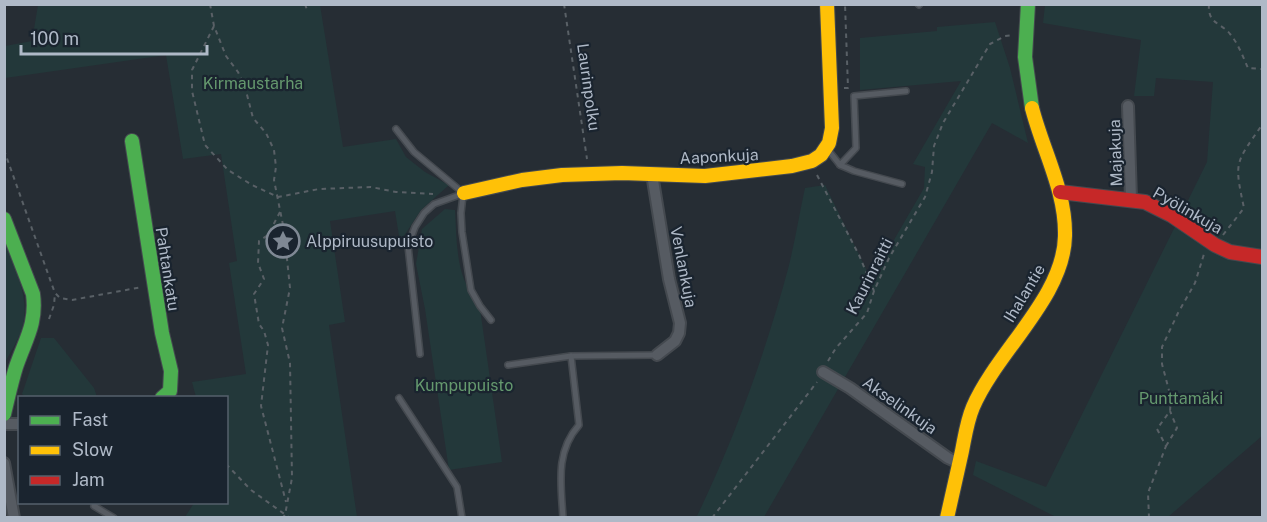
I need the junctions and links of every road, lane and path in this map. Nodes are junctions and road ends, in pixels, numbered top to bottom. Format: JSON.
{"nodes":[{"id":1,"x":210,"y":4,"type":"edge"},
{"id":2,"x":305,"y":4,"type":"edge"},
{"id":3,"x":564,"y":4,"type":"edge"},
{"id":4,"x":827,"y":4,"type":"edge"},
{"id":5,"x":845,"y":4,"type":"edge"},
{"id":6,"x":1028,"y":4,"type":"edge"},
{"id":7,"x":1209,"y":4,"type":"edge"},
{"id":8,"x":307,"y":10,"type":"dead end"},
{"id":9,"x":213,"y":26,"type":"junction"},
{"id":10,"x":1014,"y":35,"type":"dead end"},
{"id":11,"x":1263,"y":69,"type":"edge"},
{"id":12,"x":848,"y":88,"type":"dead end"},
{"id":13,"x":906,"y":91,"type":"dead end"},
{"id":14,"x":1128,"y":106,"type":"dead end"},
{"id":15,"x":1263,"y":125,"type":"edge"},
{"id":16,"x":396,"y":129,"type":"dead end"},
{"id":17,"x":132,"y":141,"type":"dead end"},
{"id":18,"x":828,"y":149,"type":"junction"},
{"id":19,"x":4,"y":150,"type":"edge"},
{"id":20,"x":811,"y":162,"type":"junction"},
{"id":21,"x":840,"y":165,"type":"junction"},
{"id":22,"x":589,"y":174,"type":"junction"},
{"id":23,"x":652,"y":174,"type":"junction"},
{"id":24,"x":902,"y":184,"type":"dead end"},
{"id":25,"x":1060,"y":192,"type":"junction"},
{"id":26,"x":464,"y":193,"type":"junction"},
{"id":27,"x":278,"y":197,"type":"junction"},
{"id":28,"x":1131,"y":199,"type":"junction"},
{"id":29,"x":281,"y":212,"type":"junction"},
{"id":30,"x":4,"y":219,"type":"edge"},
{"id":31,"x":1215,"y":245,"type":"junction"},
{"id":32,"x":1263,"y":257,"type":"edge"},
{"id":33,"x":154,"y":284,"type":"junction"},
{"id":34,"x":874,"y":291,"type":"junction"},
{"id":35,"x":491,"y":320,"type":"dead end"},
{"id":36,"x":420,"y":354,"type":"dead end"},
{"id":37,"x":657,"y":355,"type":"joint"},
{"id":38,"x":571,"y":356,"type":"junction"},
{"id":39,"x":508,"y":365,"type":"dead end"},
{"id":40,"x":823,"y":372,"type":"junction"},
{"id":41,"x":164,"y":396,"type":"edge"},
{"id":42,"x":399,"y":398,"type":"dead end"},
{"id":43,"x":1170,"y":411,"type":"junction"},
{"id":44,"x":4,"y":414,"type":"edge"},
{"id":45,"x":1166,"y":446,"type":"junction"},
{"id":46,"x":4,"y":463,"type":"edge"},
{"id":47,"x":959,"y":463,"type":"junction"},
{"id":48,"x":228,"y":466,"type":"edge"},
{"id":49,"x":287,"y":505,"type":"junction"},
{"id":50,"x":94,"y":506,"type":"dead end"},
{"id":51,"x":285,"y":515,"type":"junction"},
{"id":52,"x":14,"y":518,"type":"edge"},
{"id":53,"x":114,"y":518,"type":"edge"},
{"id":54,"x":282,"y":518,"type":"edge"},
{"id":55,"x":290,"y":518,"type":"edge"},
{"id":56,"x":462,"y":518,"type":"edge"},
{"id":57,"x":563,"y":518,"type":"edge"},
{"id":58,"x":712,"y":518,"type":"edge"},
{"id":59,"x":947,"y":518,"type":"edge"},
{"id":60,"x":1149,"y":518,"type":"edge"}],
"edges":[{"from":1,"to":9,"type":"path"},
{"from":2,"to":8,"type":"path"},
{"from":3,"to":22,"type":"path","name":"Laurinpolku"},
{"from":4,"to":18,"type":"street"},
{"from":5,"to":12,"type":"path"},
{"from":6,"to":25,"type":"street","name":"Ihalantie"},
{"from":7,"to":11,"type":"path"},
{"from":9,"to":27,"type":"path"},
{"from":9,"to":27,"type":"path"},
{"from":10,"to":34,"type":"path","name":"Kaurinraitti"},
{"from":13,"to":21,"type":"lane"},
{"from":14,"to":28,"type":"street","name":"Majakuja"},
{"from":15,"to":31,"type":"path"},
{"from":16,"to":26,"type":"lane"},
{"from":17,"to":33,"type":"street","name":"Pahtankatu"},
{"from":18,"to":20,"type":"street","name":"Aaponkuja"},
{"from":18,"to":21,"type":"lane"},
{"from":19,"to":33,"type":"path"},
{"from":20,"to":23,"type":"street","name":"Aaponkuja"},
{"from":20,"to":34,"type":"path"},
{"from":21,"to":24,"type":"lane"},
{"from":22,"to":23,"type":"street","name":"Aaponkuja"},
{"from":22,"to":26,"type":"street","name":"Aaponkuja"},
{"from":23,"to":37,"type":"street","name":"Venlankuja"},
{"from":25,"to":28,"type":"street","name":"Pyölinkuja"},
{"from":25,"to":47,"type":"street","name":"Ihalantie"},
{"from":26,"to":27,"type":"path"},
{"from":26,"to":35,"type":"lane"},
{"from":26,"to":36,"type":"lane"},
{"from":27,"to":29,"type":"path"},
{"from":28,"to":31,"type":"street","name":"Pyölinkuja"},
{"from":29,"to":49,"type":"path"},
{"from":29,"to":49,"type":"path"},
{"from":30,"to":44,"type":"street"},
{"from":31,"to":32,"type":"street","name":"Pyölinkuja"},
{"from":31,"to":43,"type":"path"},
{"from":33,"to":41,"type":"street","name":"Pahtankatu"},
{"from":34,"to":40,"type":"path","name":"Kaurinraitti"},
{"from":37,"to":38,"type":"lane"},
{"from":38,"to":39,"type":"lane"},
{"from":38,"to":57,"type":"lane"},
{"from":40,"to":47,"type":"street","name":"Akselinkuja"},
{"from":40,"to":58,"type":"path","name":"Kaurinraitti"},
{"from":42,"to":56,"type":"lane"},
{"from":43,"to":45,"type":"path"},
{"from":43,"to":45,"type":"path"},
{"from":45,"to":60,"type":"path"},
{"from":46,"to":52,"type":"street"},
{"from":47,"to":59,"type":"street","name":"Ihalantie"},
{"from":48,"to":51,"type":"path"},
{"from":49,"to":51,"type":"path"},
{"from":50,"to":53,"type":"lane"},
{"from":51,"to":54,"type":"path"},
{"from":51,"to":55,"type":"path"}]}
